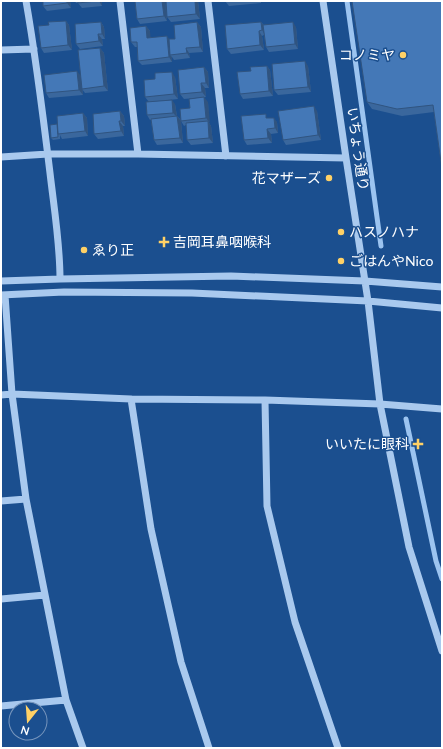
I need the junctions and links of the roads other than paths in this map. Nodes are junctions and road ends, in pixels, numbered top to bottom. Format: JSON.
{"nodes":[{"id":1,"x":26,"y":1,"type":"edge"},
{"id":2,"x":120,"y":1,"type":"edge"},
{"id":3,"x":208,"y":1,"type":"edge"},
{"id":4,"x":323,"y":1,"type":"edge"},
{"id":5,"x":34,"y":49,"type":"junction"},
{"id":6,"x":1,"y":50,"type":"edge"},
{"id":7,"x":48,"y":154,"type":"junction"},
{"id":8,"x":138,"y":154,"type":"junction"},
{"id":9,"x":226,"y":156,"type":"junction"},
{"id":10,"x":1,"y":157,"type":"edge"},
{"id":11,"x":346,"y":158,"type":"junction"},
{"id":12,"x":60,"y":279,"type":"junction"},
{"id":13,"x":1,"y":281,"type":"edge"},
{"id":14,"x":365,"y":281,"type":"junction"},
{"id":15,"x":442,"y":286,"type":"edge"},
{"id":16,"x":3,"y":295,"type":"edge"},
{"id":17,"x":368,"y":301,"type":"junction"},
{"id":18,"x":442,"y":308,"type":"edge"},
{"id":19,"x":12,"y":394,"type":"junction"},
{"id":20,"x":1,"y":395,"type":"edge"},
{"id":21,"x":131,"y":399,"type":"junction"},
{"id":22,"x":264,"y":400,"type":"junction"},
{"id":23,"x":380,"y":404,"type":"junction"},
{"id":24,"x":442,"y":409,"type":"edge"},
{"id":25,"x":26,"y":499,"type":"junction"},
{"id":26,"x":1,"y":501,"type":"edge"},
{"id":27,"x":45,"y":595,"type":"junction"},
{"id":28,"x":1,"y":599,"type":"edge"},
{"id":29,"x":442,"y":651,"type":"edge"},
{"id":30,"x":66,"y":700,"type":"junction"},
{"id":31,"x":1,"y":706,"type":"edge"},
{"id":32,"x":83,"y":748,"type":"edge"},
{"id":33,"x":209,"y":748,"type":"edge"},
{"id":34,"x":338,"y":748,"type":"edge"}],
"edges":[{"from":1,"to":5,"type":"street"},
{"from":2,"to":8,"type":"street"},
{"from":3,"to":9,"type":"street"},
{"from":4,"to":11,"type":"street","name":"いちょう通り"},
{"from":5,"to":6,"type":"street"},
{"from":5,"to":7,"type":"street"},
{"from":7,"to":8,"type":"street"},
{"from":7,"to":10,"type":"street"},
{"from":7,"to":12,"type":"street"},
{"from":8,"to":9,"type":"street"},
{"from":9,"to":11,"type":"street"},
{"from":11,"to":14,"type":"street","name":"いちょう通り"},
{"from":12,"to":13,"type":"street"},
{"from":12,"to":14,"type":"street"},
{"from":14,"to":15,"type":"street"},
{"from":14,"to":17,"type":"street","name":"いちょう通り"},
{"from":16,"to":17,"type":"street"},
{"from":16,"to":19,"type":"street"},
{"from":17,"to":18,"type":"street"},
{"from":17,"to":23,"type":"street","name":"いちょう通り"},
{"from":19,"to":20,"type":"street"},
{"from":19,"to":21,"type":"street"},
{"from":19,"to":25,"type":"street"},
{"from":21,"to":22,"type":"street"},
{"from":21,"to":33,"type":"street"},
{"from":22,"to":23,"type":"street"},
{"from":22,"to":34,"type":"street"},
{"from":23,"to":24,"type":"street"},
{"from":23,"to":29,"type":"street","name":"いちょう通り"},
{"from":25,"to":26,"type":"street"},
{"from":25,"to":27,"type":"street"},
{"from":27,"to":28,"type":"street"},
{"from":27,"to":30,"type":"street"},
{"from":30,"to":31,"type":"street"},
{"from":30,"to":32,"type":"street"}]}
